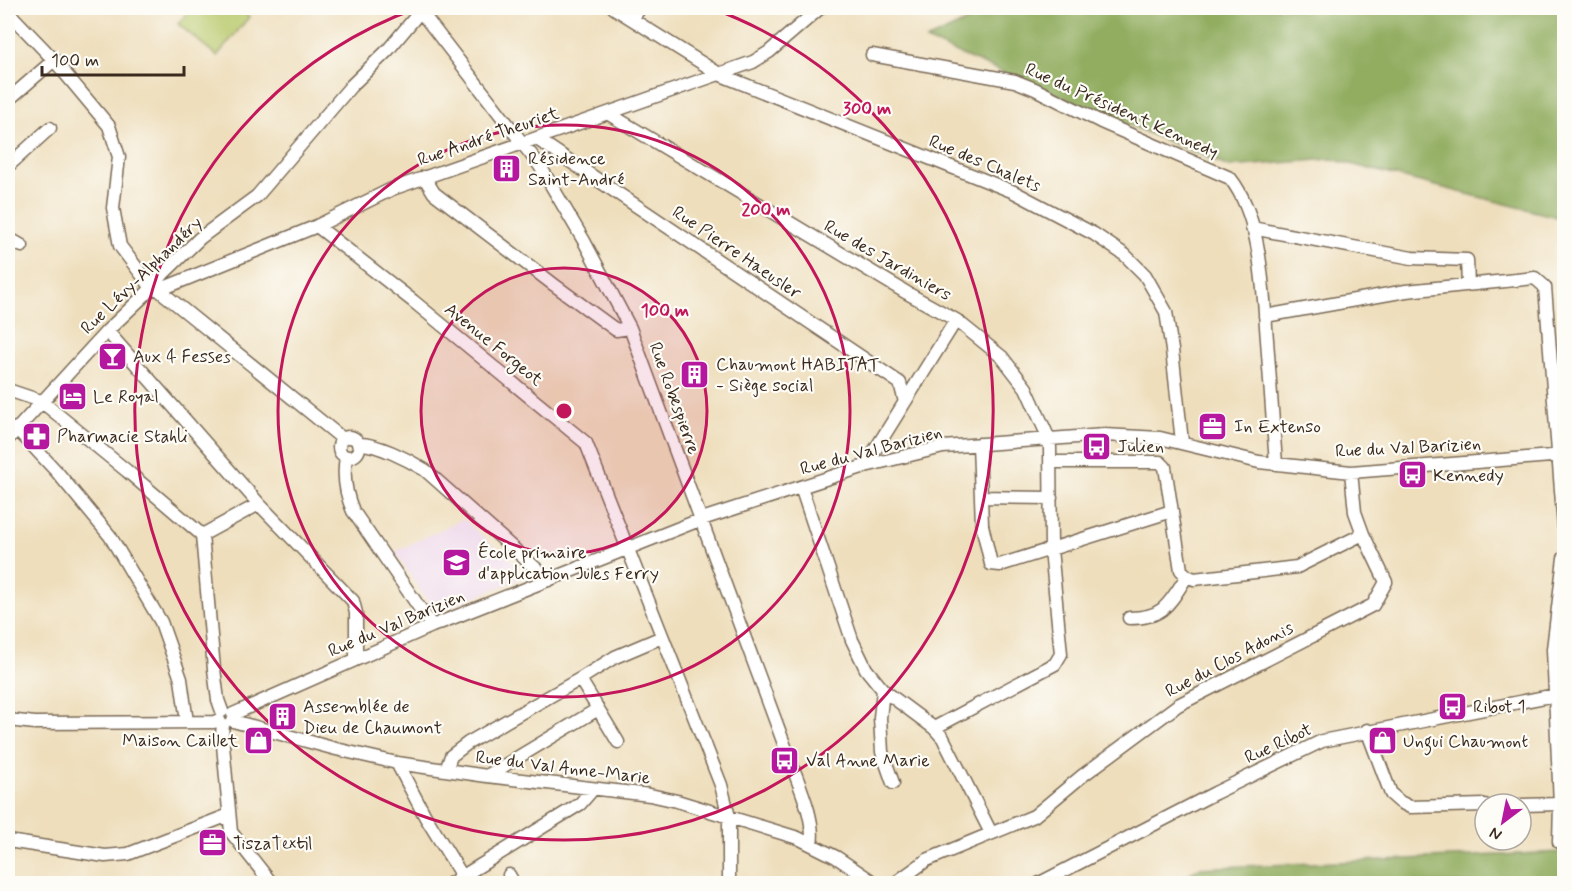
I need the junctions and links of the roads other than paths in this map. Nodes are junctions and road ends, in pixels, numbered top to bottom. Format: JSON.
{"nodes":[{"id":1,"x":614,"y":8,"type":"edge"},
{"id":2,"x":640,"y":8,"type":"edge"},
{"id":3,"x":820,"y":8,"type":"edge"},
{"id":4,"x":421,"y":9,"type":"edge"},
{"id":5,"x":8,"y":12,"type":"edge"},
{"id":6,"x":632,"y":19,"type":"junction"},
{"id":7,"x":872,"y":55,"type":"dead end"},
{"id":8,"x":54,"y":60,"type":"junction"},
{"id":9,"x":721,"y":75,"type":"junction"},
{"id":10,"x":8,"y":100,"type":"edge"},
{"id":11,"x":609,"y":114,"type":"junction"},
{"id":12,"x":50,"y":128,"type":"dead end"},
{"id":13,"x":537,"y":139,"type":"junction"},
{"id":14,"x":525,"y":144,"type":"junction"},
{"id":15,"x":8,"y":166,"type":"edge"},
{"id":16,"x":424,"y":177,"type":"junction"},
{"id":17,"x":317,"y":226,"type":"junction"},
{"id":18,"x":1252,"y":228,"type":"junction"},
{"id":19,"x":8,"y":238,"type":"edge"},
{"id":20,"x":22,"y":246,"type":"dead end"},
{"id":21,"x":1468,"y":285,"type":"junction"},
{"id":22,"x":156,"y":289,"type":"junction"},
{"id":23,"x":1265,"y":316,"type":"junction"},
{"id":24,"x":956,"y":320,"type":"junction"},
{"id":25,"x":630,"y":328,"type":"junction"},
{"id":26,"x":107,"y":331,"type":"junction"},
{"id":27,"x":8,"y":390,"type":"edge"},
{"id":28,"x":40,"y":401,"type":"junction"},
{"id":29,"x":905,"y":402,"type":"junction"},
{"id":30,"x":16,"y":428,"type":"junction"},
{"id":31,"x":8,"y":439,"type":"edge"},
{"id":32,"x":343,"y":439,"type":"junction"},
{"id":33,"x":1049,"y":439,"type":"junction"},
{"id":34,"x":1182,"y":442,"type":"junction"},
{"id":35,"x":358,"y":444,"type":"junction"},
{"id":36,"x":979,"y":444,"type":"junction"},
{"id":37,"x":1562,"y":455,"type":"edge"},
{"id":38,"x":346,"y":457,"type":"junction"},
{"id":39,"x":1051,"y":462,"type":"junction"},
{"id":40,"x":1276,"y":464,"type":"junction"},
{"id":41,"x":865,"y":466,"type":"junction"},
{"id":42,"x":1351,"y":472,"type":"junction"},
{"id":43,"x":801,"y":487,"type":"junction"},
{"id":44,"x":981,"y":497,"type":"junction"},
{"id":45,"x":1051,"y":498,"type":"junction"},
{"id":46,"x":259,"y":504,"type":"junction"},
{"id":47,"x":1172,"y":511,"type":"junction"},
{"id":48,"x":702,"y":519,"type":"junction"},
{"id":49,"x":1564,"y":528,"type":"edge"},
{"id":50,"x":1363,"y":534,"type":"junction"},
{"id":51,"x":202,"y":535,"type":"junction"},
{"id":52,"x":628,"y":548,"type":"junction"},
{"id":53,"x":1051,"y":549,"type":"junction"},
{"id":54,"x":1564,"y":558,"type":"edge"},
{"id":55,"x":1186,"y":576,"type":"junction"},
{"id":56,"x":549,"y":580,"type":"junction"},
{"id":57,"x":1129,"y":618,"type":"dead end"},
{"id":58,"x":432,"y":626,"type":"junction"},
{"id":59,"x":662,"y":637,"type":"junction"},
{"id":60,"x":356,"y":658,"type":"junction"},
{"id":61,"x":580,"y":680,"type":"junction"},
{"id":62,"x":883,"y":690,"type":"junction"},
{"id":63,"x":1555,"y":694,"type":"junction"},
{"id":64,"x":598,"y":709,"type":"junction"},
{"id":65,"x":226,"y":718,"type":"junction"},
{"id":66,"x":8,"y":720,"type":"edge"},
{"id":67,"x":187,"y":722,"type":"junction"},
{"id":68,"x":934,"y":729,"type":"junction"},
{"id":69,"x":1367,"y":730,"type":"junction"},
{"id":70,"x":618,"y":742,"type":"dead end"},
{"id":71,"x":398,"y":763,"type":"junction"},
{"id":72,"x":446,"y":770,"type":"junction"},
{"id":73,"x":487,"y":776,"type":"junction"},
{"id":74,"x":893,"y":783,"type":"dead end"},
{"id":75,"x":593,"y":789,"type":"junction"},
{"id":76,"x":1533,"y":804,"type":"edge"},
{"id":77,"x":1560,"y":804,"type":"junction"},
{"id":78,"x":1473,"y":805,"type":"edge"},
{"id":79,"x":229,"y":815,"type":"junction"},
{"id":80,"x":729,"y":817,"type":"junction"},
{"id":81,"x":1562,"y":826,"type":"edge"},
{"id":82,"x":991,"y":833,"type":"junction"},
{"id":83,"x":8,"y":841,"type":"edge"},
{"id":84,"x":1559,"y":842,"type":"dead end"},
{"id":85,"x":811,"y":844,"type":"junction"},
{"id":86,"x":462,"y":876,"type":"junction"},
{"id":87,"x":272,"y":884,"type":"edge"},
{"id":88,"x":450,"y":884,"type":"edge"},
{"id":89,"x":729,"y":884,"type":"edge"},
{"id":90,"x":876,"y":884,"type":"edge"},
{"id":91,"x":894,"y":884,"type":"edge"},
{"id":92,"x":1038,"y":884,"type":"edge"}],
"edges":[{"from":1,"to":6,"type":"street","name":"Rue des Chalets"},
{"from":2,"to":6,"type":"street"},
{"from":3,"to":9,"type":"street","name":"Rue André Theuriet"},
{"from":4,"to":14,"type":"street","name":"Rue Robespierre"},
{"from":4,"to":22,"type":"street","name":"Rue Lévy-Alphandéry"},
{"from":5,"to":8,"type":"street"},
{"from":6,"to":9,"type":"street","name":"Rue des Chalets"},
{"from":7,"to":18,"type":"street","name":"Rue du Président Kennedy"},
{"from":8,"to":10,"type":"street"},
{"from":8,"to":22,"type":"street"},
{"from":9,"to":11,"type":"street","name":"Rue André Theuriet"},
{"from":9,"to":34,"type":"street","name":"Rue des Chalets"},
{"from":11,"to":13,"type":"street","name":"Rue André Theuriet"},
{"from":11,"to":24,"type":"street","name":"Rue des Jardiniers"},
{"from":12,"to":15,"type":"street"},
{"from":13,"to":14,"type":"street","name":"Rue André Theuriet"},
{"from":13,"to":29,"type":"street","name":"Rue Pierre Haeusler"},
{"from":14,"to":16,"type":"street","name":"Rue André Theuriet"},
{"from":14,"to":25,"type":"street","name":"Rue Robespierre"},
{"from":16,"to":17,"type":"street","name":"Rue André Theuriet"},
{"from":16,"to":25,"type":"street"},
{"from":17,"to":22,"type":"street","name":"Rue André Theuriet"},
{"from":17,"to":52,"type":"street","name":"Avenue Forgeot"},
{"from":18,"to":21,"type":"street"},
{"from":18,"to":23,"type":"street","name":"Rue du Président Kennedy"},
{"from":19,"to":20,"type":"street"},
{"from":21,"to":23,"type":"street"},
{"from":21,"to":37,"type":"street"},
{"from":22,"to":26,"type":"street","name":"Rue Lévy-Alphandéry"},
{"from":22,"to":32,"type":"street"},
{"from":23,"to":40,"type":"street","name":"Rue du Président Kennedy"},
{"from":24,"to":29,"type":"street"},
{"from":24,"to":33,"type":"street","name":"Rue des Jardiniers"},
{"from":25,"to":48,"type":"street","name":"Rue Robespierre"},
{"from":26,"to":28,"type":"street","name":"Rue Lévy-Alphandéry"},
{"from":26,"to":46,"type":"street"},
{"from":27,"to":28,"type":"street"},
{"from":28,"to":30,"type":"street","name":"Rue Lévy-Alphandéry"},
{"from":28,"to":51,"type":"street"},
{"from":29,"to":41,"type":"street"},
{"from":30,"to":31,"type":"street","name":"Rue Lévy-Alphandéry"},
{"from":30,"to":67,"type":"street"},
{"from":32,"to":35,"type":"street"},
{"from":32,"to":38,"type":"street"},
{"from":33,"to":34,"type":"street","name":"Rue du Val Barizien"},
{"from":33,"to":36,"type":"street","name":"Rue du Val Barizien"},
{"from":33,"to":39,"type":"street","name":"Rue des Jardiniers"},
{"from":34,"to":40,"type":"street","name":"Rue du Val Barizien"},
{"from":35,"to":38,"type":"street"},
{"from":35,"to":56,"type":"street"},
{"from":36,"to":41,"type":"street","name":"Rue du Val Barizien"},
{"from":36,"to":44,"type":"street"},
{"from":37,"to":42,"type":"street","name":"Rue du Val Barizien"},
{"from":37,"to":49,"type":"street"},
{"from":38,"to":58,"type":"street"},
{"from":39,"to":45,"type":"street","name":"Rue des Jardiniers"},
{"from":39,"to":47,"type":"street"},
{"from":40,"to":42,"type":"street","name":"Rue du Val Barizien"},
{"from":41,"to":43,"type":"street","name":"Rue du Val Barizien"},
{"from":42,"to":50,"type":"street","name":"Rue du Clos Adonis"},
{"from":43,"to":48,"type":"street","name":"Rue du Val Barizien"},
{"from":43,"to":62,"type":"street"},
{"from":44,"to":45,"type":"street"},
{"from":44,"to":53,"type":"street"},
{"from":45,"to":53,"type":"street","name":"Rue des Jardiniers"},
{"from":46,"to":51,"type":"street"},
{"from":46,"to":60,"type":"street"},
{"from":47,"to":53,"type":"street"},
{"from":47,"to":55,"type":"street"},
{"from":48,"to":52,"type":"street","name":"Rue du Val Barizien"},
{"from":48,"to":85,"type":"street","name":"Rue Robespierre"},
{"from":50,"to":55,"type":"street"},
{"from":50,"to":82,"type":"street","name":"Rue du Clos Adonis"},
{"from":51,"to":65,"type":"street"},
{"from":52,"to":56,"type":"street","name":"Rue du Val Barizien"},
{"from":52,"to":59,"type":"street","name":"Avenue Forgeot"},
{"from":53,"to":68,"type":"street","name":"Rue des Jardiniers"},
{"from":54,"to":63,"type":"street"},
{"from":55,"to":57,"type":"street"},
{"from":56,"to":58,"type":"street","name":"Rue du Val Barizien"},
{"from":58,"to":60,"type":"street","name":"Rue du Val Barizien"},
{"from":59,"to":61,"type":"street"},
{"from":59,"to":80,"type":"street","name":"Avenue Forgeot"},
{"from":60,"to":65,"type":"street","name":"Rue du Val Barizien"},
{"from":61,"to":64,"type":"street"},
{"from":61,"to":72,"type":"street"},
{"from":62,"to":68,"type":"street"},
{"from":62,"to":74,"type":"street"},
{"from":63,"to":69,"type":"street","name":"Rue Ribot"},
{"from":63,"to":77,"type":"street"},
{"from":64,"to":70,"type":"street"},
{"from":64,"to":73,"type":"street"},
{"from":65,"to":67,"type":"street","name":"Rue du Val Barizien"},
{"from":65,"to":71,"type":"street","name":"Rue du Val Anne-Marie"},
{"from":65,"to":79,"type":"street"},
{"from":66,"to":67,"type":"street","name":"Rue du Val Barizien"},
{"from":68,"to":82,"type":"street"},
{"from":69,"to":78,"type":"street"},
{"from":69,"to":92,"type":"street","name":"Rue Ribot"},
{"from":71,"to":72,"type":"street","name":"Rue du Val Anne-Marie"},
{"from":71,"to":86,"type":"street"},
{"from":72,"to":73,"type":"street","name":"Rue du Val Anne-Marie"},
{"from":73,"to":75,"type":"street","name":"Rue du Val Anne-Marie"},
{"from":75,"to":80,"type":"street","name":"Rue du Val Anne-Marie"},
{"from":75,"to":86,"type":"street"},
{"from":76,"to":77,"type":"street"},
{"from":77,"to":81,"type":"street"},
{"from":79,"to":83,"type":"street"},
{"from":79,"to":87,"type":"street"},
{"from":80,"to":85,"type":"street","name":"Rue du Val Anne-Marie"},
{"from":80,"to":89,"type":"street","name":"Avenue Forgeot"},
{"from":81,"to":84,"type":"street"},
{"from":82,"to":91,"type":"street","name":"Rue du Clos Adonis"},
{"from":85,"to":90,"type":"street","name":"Rue du Val Anne-Marie"},
{"from":86,"to":88,"type":"street"}]}
